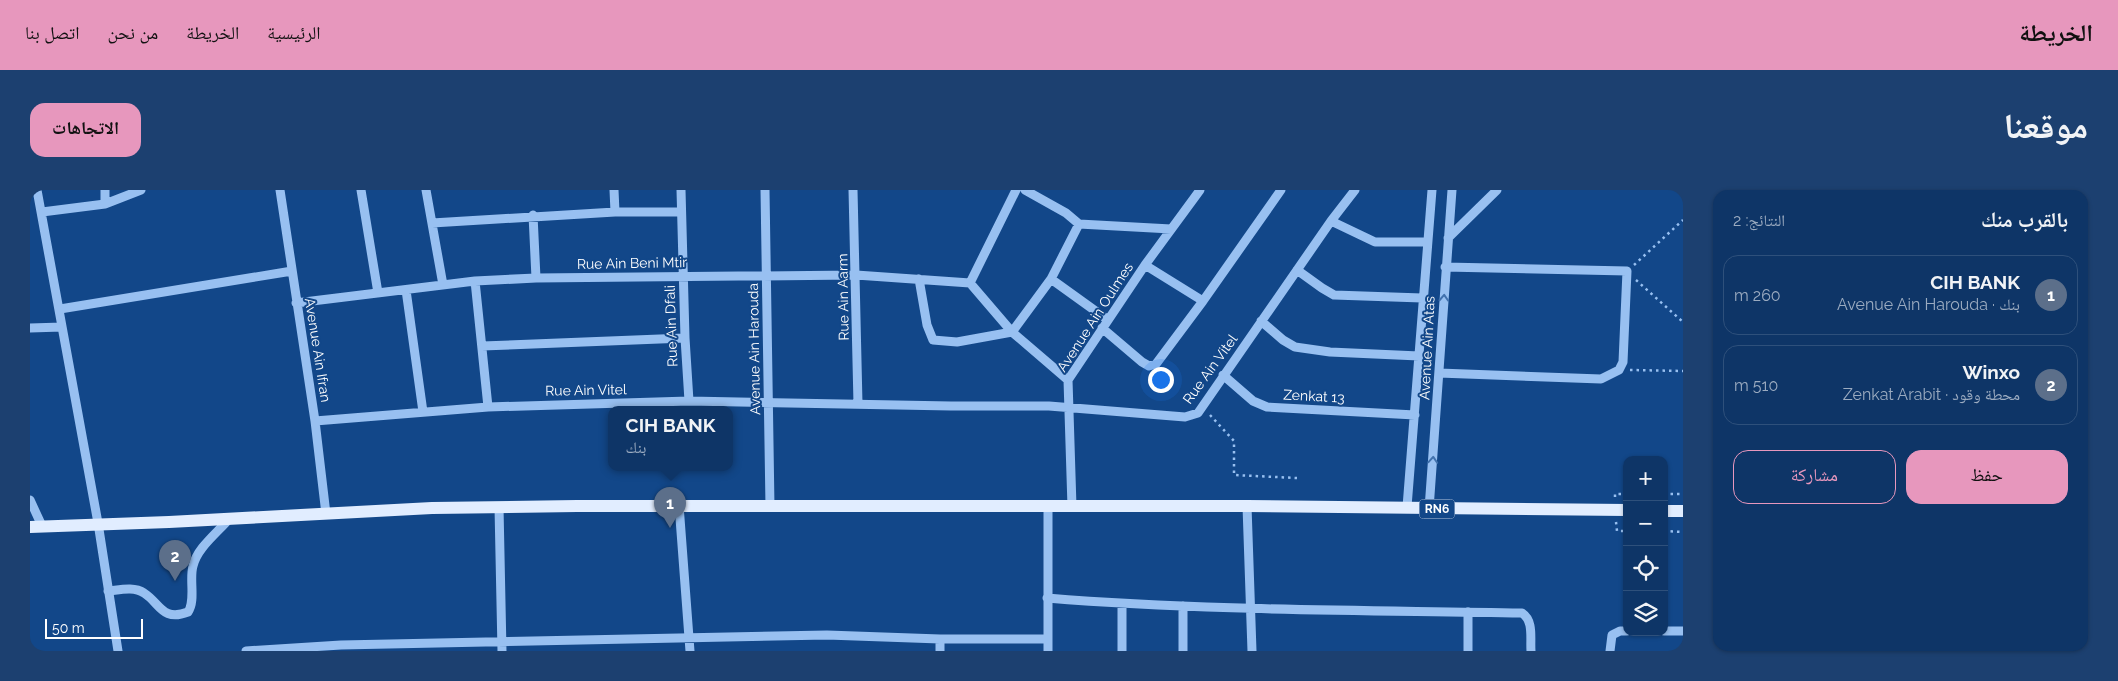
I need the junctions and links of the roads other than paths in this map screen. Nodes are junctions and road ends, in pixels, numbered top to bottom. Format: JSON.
{"nodes":[{"id":1,"x":37,"y":190,"type":"edge"},
{"id":2,"x":106,"y":190,"type":"edge"},
{"id":3,"x":141,"y":190,"type":"edge"},
{"id":4,"x":280,"y":190,"type":"edge"},
{"id":5,"x":362,"y":190,"type":"edge"},
{"id":6,"x":426,"y":190,"type":"edge"},
{"id":7,"x":614,"y":190,"type":"edge"},
{"id":8,"x":681,"y":190,"type":"edge"},
{"id":9,"x":765,"y":190,"type":"edge"},
{"id":10,"x":853,"y":190,"type":"edge"},
{"id":11,"x":1016,"y":190,"type":"edge"},
{"id":12,"x":1025,"y":190,"type":"edge"},
{"id":13,"x":1200,"y":190,"type":"edge"},
{"id":14,"x":1281,"y":190,"type":"edge"},
{"id":15,"x":1356,"y":190,"type":"edge"},
{"id":16,"x":1432,"y":190,"type":"edge"},
{"id":17,"x":1452,"y":190,"type":"edge"},
{"id":18,"x":1497,"y":190,"type":"edge"},
{"id":19,"x":105,"y":204,"type":"junction"},
{"id":20,"x":42,"y":212,"type":"junction"},
{"id":21,"x":615,"y":212,"type":"junction"},
{"id":22,"x":682,"y":212,"type":"junction"},
{"id":23,"x":533,"y":215,"type":"junction"},
{"id":24,"x":1331,"y":220,"type":"junction"},
{"id":25,"x":432,"y":223,"type":"junction"},
{"id":26,"x":1079,"y":224,"type":"junction"},
{"id":27,"x":1171,"y":229,"type":"junction"},
{"id":28,"x":1448,"y":238,"type":"junction"},
{"id":29,"x":1427,"y":242,"type":"junction"},
{"id":30,"x":1145,"y":265,"type":"junction"},
{"id":31,"x":1445,"y":267,"type":"junction"},
{"id":32,"x":1297,"y":270,"type":"junction"},
{"id":33,"x":292,"y":271,"type":"junction"},
{"id":34,"x":767,"y":275,"type":"junction"},
{"id":35,"x":856,"y":275,"type":"junction"},
{"id":36,"x":683,"y":276,"type":"junction"},
{"id":37,"x":536,"y":278,"type":"junction"},
{"id":38,"x":919,"y":279,"type":"junction"},
{"id":39,"x":1051,"y":279,"type":"junction"},
{"id":40,"x":475,"y":281,"type":"junction"},
{"id":41,"x":970,"y":282,"type":"junction"},
{"id":42,"x":443,"y":285,"type":"junction"},
{"id":43,"x":406,"y":290,"type":"junction"},
{"id":44,"x":378,"y":293,"type":"junction"},
{"id":45,"x":1422,"y":298,"type":"junction"},
{"id":46,"x":1203,"y":301,"type":"junction"},
{"id":47,"x":296,"y":304,"type":"junction"},
{"id":48,"x":60,"y":309,"type":"junction"},
{"id":49,"x":1108,"y":320,"type":"junction"},
{"id":50,"x":1262,"y":321,"type":"junction"},
{"id":51,"x":62,"y":327,"type":"junction"},
{"id":52,"x":30,"y":328,"type":"edge"},
{"id":53,"x":1102,"y":328,"type":"junction"},
{"id":54,"x":1012,"y":332,"type":"junction"},
{"id":55,"x":684,"y":338,"type":"junction"},
{"id":56,"x":482,"y":346,"type":"junction"},
{"id":57,"x":1419,"y":356,"type":"junction"},
{"id":58,"x":1439,"y":373,"type":"junction"},
{"id":59,"x":1223,"y":375,"type":"junction"},
{"id":60,"x":1068,"y":380,"type":"junction"},
{"id":61,"x":689,"y":401,"type":"junction"},
{"id":62,"x":769,"y":403,"type":"junction"},
{"id":63,"x":858,"y":404,"type":"junction"},
{"id":64,"x":488,"y":407,"type":"junction"},
{"id":65,"x":1068,"y":409,"type":"junction"},
{"id":66,"x":422,"y":412,"type":"junction"},
{"id":67,"x":1415,"y":415,"type":"junction"},
{"id":68,"x":316,"y":421,"type":"junction"},
{"id":69,"x":30,"y":500,"type":"edge"},
{"id":70,"x":679,"y":505,"type":"junction"},
{"id":71,"x":1048,"y":506,"type":"junction"},
{"id":72,"x":1247,"y":506,"type":"junction"},
{"id":73,"x":499,"y":507,"type":"junction"},
{"id":74,"x":770,"y":507,"type":"junction"},
{"id":75,"x":1072,"y":507,"type":"junction"},
{"id":76,"x":1407,"y":508,"type":"junction"},
{"id":77,"x":1429,"y":509,"type":"junction"},
{"id":78,"x":1623,"y":510,"type":"edge"},
{"id":79,"x":1668,"y":510,"type":"edge"},
{"id":80,"x":1683,"y":511,"type":"edge"},
{"id":81,"x":326,"y":514,"type":"junction"},
{"id":82,"x":229,"y":519,"type":"junction"},
{"id":83,"x":98,"y":523,"type":"junction"},
{"id":84,"x":36,"y":526,"type":"edge"},
{"id":85,"x":108,"y":591,"type":"junction"},
{"id":86,"x":1048,"y":598,"type":"junction"},
{"id":87,"x":1122,"y":604,"type":"junction"},
{"id":88,"x":1183,"y":606,"type":"junction"},
{"id":89,"x":1252,"y":609,"type":"junction"},
{"id":90,"x":1468,"y":612,"type":"junction"},
{"id":91,"x":1623,"y":631,"type":"edge"},
{"id":92,"x":1668,"y":631,"type":"edge"},
{"id":93,"x":1683,"y":631,"type":"edge"},
{"id":94,"x":690,"y":639,"type":"junction"},
{"id":95,"x":940,"y":639,"type":"junction"},
{"id":96,"x":1048,"y":639,"type":"junction"},
{"id":97,"x":397,"y":647,"type":"edge"},
{"id":98,"x":501,"y":647,"type":"edge"},
{"id":99,"x":118,"y":651,"type":"edge"},
{"id":100,"x":246,"y":651,"type":"edge"},
{"id":101,"x":690,"y":651,"type":"edge"},
{"id":102,"x":940,"y":651,"type":"edge"},
{"id":103,"x":1048,"y":651,"type":"edge"},
{"id":104,"x":1122,"y":651,"type":"edge"},
{"id":105,"x":1184,"y":651,"type":"edge"},
{"id":106,"x":1252,"y":651,"type":"edge"},
{"id":107,"x":1468,"y":651,"type":"edge"},
{"id":108,"x":1531,"y":651,"type":"edge"},
{"id":109,"x":1610,"y":651,"type":"edge"}],
"edges":[{"from":1,"to":20,"type":"street"},
{"from":2,"to":19,"type":"street"},
{"from":3,"to":19,"type":"street"},
{"from":4,"to":33,"type":"street","name":"Avenue Ain Ifran"},
{"from":5,"to":44,"type":"street"},
{"from":6,"to":25,"type":"street"},
{"from":7,"to":21,"type":"street"},
{"from":8,"to":22,"type":"street","name":"Rue Ain Dfali"},
{"from":9,"to":34,"type":"street","name":"Avenue Ain Harouda"},
{"from":10,"to":35,"type":"street","name":"Rue Ain Aarm"},
{"from":11,"to":41,"type":"street"},
{"from":12,"to":26,"type":"street"},
{"from":13,"to":27,"type":"street","name":"Avenue Ain Oulmes"},
{"from":14,"to":46,"type":"street"},
{"from":15,"to":24,"type":"street","name":"Rue Ain Vitel"},
{"from":16,"to":29,"type":"street","name":"Avenue Ain Atas"},
{"from":17,"to":28,"type":"street","name":"Avenue Ain Atas"},
{"from":18,"to":28,"type":"street"},
{"from":19,"to":20,"type":"street"},
{"from":20,"to":48,"type":"street"},
{"from":21,"to":22,"type":"street"},
{"from":21,"to":23,"type":"street"},
{"from":22,"to":36,"type":"street","name":"Rue Ain Dfali"},
{"from":23,"to":25,"type":"street"},
{"from":23,"to":37,"type":"street"},
{"from":24,"to":29,"type":"street"},
{"from":24,"to":32,"type":"street","name":"Rue Ain Vitel"},
{"from":25,"to":42,"type":"street"},
{"from":26,"to":27,"type":"street"},
{"from":26,"to":39,"type":"street"},
{"from":27,"to":30,"type":"street","name":"Avenue Ain Oulmes"},
{"from":28,"to":31,"type":"street","name":"Avenue Ain Atas"},
{"from":29,"to":45,"type":"street","name":"Avenue Ain Atas"},
{"from":30,"to":46,"type":"street"},
{"from":30,"to":49,"type":"street","name":"Avenue Ain Oulmes"},
{"from":58,"to":31,"type":"street","name":"Avenue Ain Atas","one_way":true},
{"from":31,"to":58,"type":"street"},
{"from":32,"to":45,"type":"street"},
{"from":32,"to":50,"type":"street","name":"Rue Ain Vitel"},
{"from":33,"to":47,"type":"street","name":"Avenue Ain Ifran"},
{"from":33,"to":48,"type":"street"},
{"from":34,"to":35,"type":"street","name":"Rue Ain Beni Mtir"},
{"from":34,"to":36,"type":"street","name":"Rue Ain Beni Mtir"},
{"from":34,"to":62,"type":"street","name":"Avenue Ain Harouda"},
{"from":35,"to":38,"type":"street","name":"Rue Ain Beni Mtir"},
{"from":35,"to":63,"type":"street","name":"Rue Ain Aarm"},
{"from":36,"to":37,"type":"street","name":"Rue Ain Beni Mtir"},
{"from":36,"to":55,"type":"street","name":"Rue Ain Dfali"},
{"from":37,"to":40,"type":"street","name":"Rue Ain Beni Mtir"},
{"from":38,"to":41,"type":"street","name":"Rue Ain Beni Mtir"},
{"from":38,"to":54,"type":"street"},
{"from":39,"to":49,"type":"street"},
{"from":39,"to":54,"type":"street"},
{"from":40,"to":42,"type":"street","name":"Rue Ain Beni Mtir"},
{"from":40,"to":56,"type":"street"},
{"from":41,"to":54,"type":"street"},
{"from":42,"to":43,"type":"street","name":"Rue Ain Beni Mtir"},
{"from":43,"to":44,"type":"street","name":"Rue Ain Beni Mtir"},
{"from":43,"to":66,"type":"street"},
{"from":44,"to":47,"type":"street","name":"Rue Ain Beni Mtir"},
{"from":45,"to":57,"type":"street","name":"Avenue Ain Atas"},
{"from":46,"to":53,"type":"street"},
{"from":47,"to":68,"type":"street","name":"Avenue Ain Ifran"},
{"from":48,"to":51,"type":"street"},
{"from":49,"to":53,"type":"street","name":"Avenue Ain Oulmes"},
{"from":50,"to":57,"type":"street"},
{"from":50,"to":59,"type":"street","name":"Rue Ain Vitel"},
{"from":51,"to":52,"type":"street"},
{"from":51,"to":83,"type":"street"},
{"from":53,"to":60,"type":"street","name":"Avenue Ain Oulmes"},
{"from":54,"to":60,"type":"street"},
{"from":55,"to":56,"type":"street"},
{"from":55,"to":61,"type":"street","name":"Rue Ain Dfali"},
{"from":56,"to":64,"type":"street"},
{"from":57,"to":67,"type":"street","name":"Avenue Ain Atas"},
{"from":77,"to":58,"type":"street","name":"Avenue Ain Atas","one_way":true},
{"from":59,"to":65,"type":"street","name":"Rue Ain Vitel"},
{"from":59,"to":67,"type":"street","name":"Zenkat 13"},
{"from":60,"to":65,"type":"street","name":"Avenue Ain Oulmes"},
{"from":61,"to":62,"type":"street","name":"Rue Ain Vitel"},
{"from":61,"to":64,"type":"street","name":"Rue Ain Vitel"},
{"from":62,"to":63,"type":"street","name":"Rue Ain Vitel"},
{"from":62,"to":74,"type":"street","name":"Avenue Ain Harouda"},
{"from":63,"to":65,"type":"street","name":"Rue Ain Vitel"},
{"from":64,"to":66,"type":"street","name":"Rue Ain Vitel"},
{"from":65,"to":75,"type":"street","name":"Avenue Ain Oulmes"},
{"from":66,"to":68,"type":"street","name":"Rue Ain Vitel"},
{"from":67,"to":76,"type":"street","name":"Avenue Ain Atas"},
{"from":68,"to":81,"type":"street","name":"Avenue Ain Ifran"},
{"from":69,"to":84,"type":"street"},
{"from":70,"to":73,"type":"main road","number":"RN6"},
{"from":70,"to":74,"type":"main road","number":"RN6"},
{"from":70,"to":94,"type":"street"},
{"from":71,"to":74,"type":"main road","number":"RN6"},
{"from":71,"to":75,"type":"main road","number":"RN6"},
{"from":71,"to":86,"type":"street"},
{"from":72,"to":75,"type":"main road","number":"RN6"},
{"from":72,"to":76,"type":"main road","number":"RN6"},
{"from":72,"to":89,"type":"street"},
{"from":73,"to":81,"type":"main road","number":"RN6"},
{"from":73,"to":98,"type":"street"},
{"from":76,"to":77,"type":"main road","number":"RN6"},
{"from":77,"to":78,"type":"main road","number":"RN6"},
{"from":79,"to":80,"type":"main road"},
{"from":81,"to":82,"type":"main road","number":"RN6"},
{"from":82,"to":83,"type":"main road","number":"RN6"},
{"from":82,"to":85,"type":"street"},
{"from":83,"to":84,"type":"main road","number":"RN6"},
{"from":83,"to":85,"type":"street"},
{"from":85,"to":99,"type":"street"},
{"from":86,"to":87,"type":"street"},
{"from":86,"to":96,"type":"street"},
{"from":87,"to":88,"type":"street"},
{"from":87,"to":104,"type":"street"},
{"from":88,"to":89,"type":"street"},
{"from":88,"to":105,"type":"street"},
{"from":89,"to":90,"type":"street"},
{"from":89,"to":106,"type":"street"},
{"from":90,"to":107,"type":"street"},
{"from":90,"to":108,"type":"street"},
{"from":91,"to":109,"type":"street"},
{"from":92,"to":93,"type":"street"},
{"from":94,"to":95,"type":"street"},
{"from":94,"to":98,"type":"street"},
{"from":94,"to":101,"type":"street"},
{"from":95,"to":96,"type":"street"},
{"from":95,"to":102,"type":"street"},
{"from":96,"to":103,"type":"street"},
{"from":97,"to":98,"type":"street"},
{"from":97,"to":100,"type":"street"}]}
